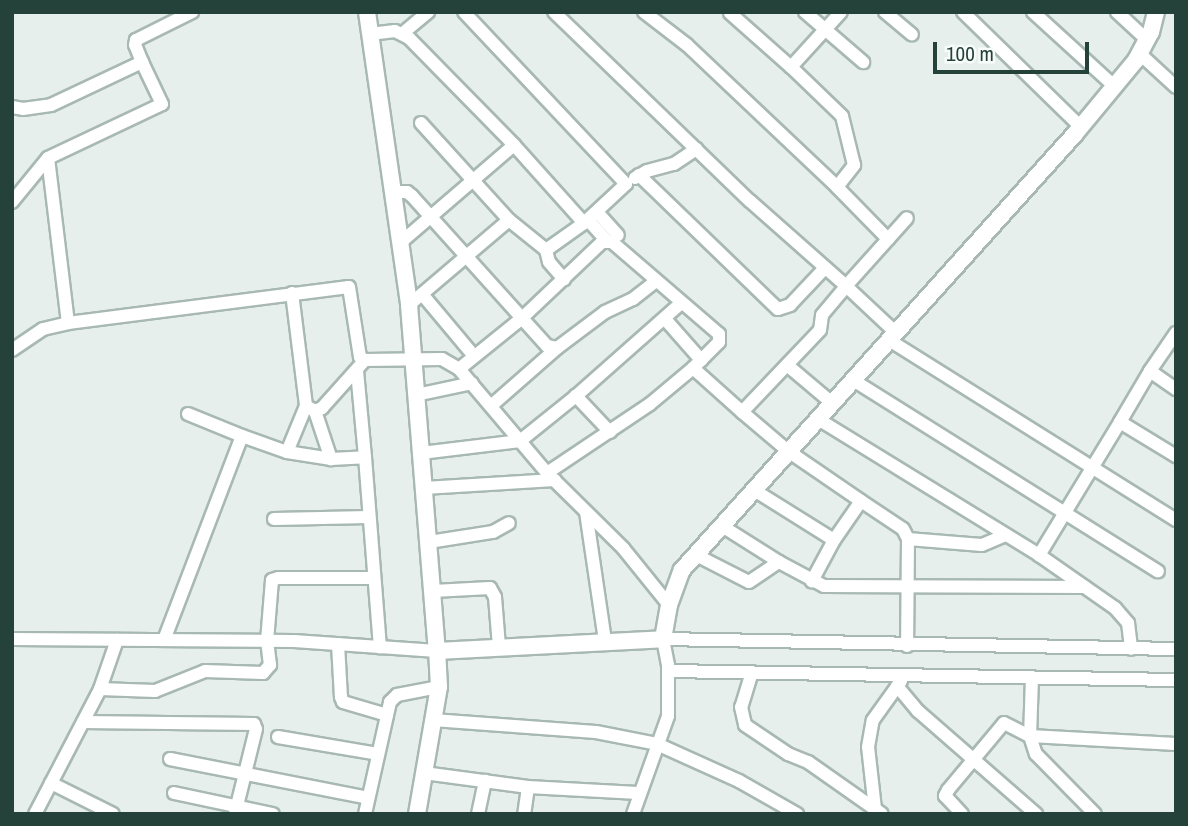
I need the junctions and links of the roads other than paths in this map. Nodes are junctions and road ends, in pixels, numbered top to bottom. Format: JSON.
{"nodes":[{"id":1,"x":192,"y":12,"type":"edge"},
{"id":2,"x":367,"y":12,"type":"edge"},
{"id":3,"x":428,"y":12,"type":"edge"},
{"id":4,"x":464,"y":12,"type":"edge"},
{"id":5,"x":554,"y":12,"type":"edge"},
{"id":6,"x":643,"y":12,"type":"edge"},
{"id":7,"x":805,"y":12,"type":"edge"},
{"id":8,"x":841,"y":12,"type":"edge"},
{"id":9,"x":885,"y":12,"type":"edge"},
{"id":10,"x":963,"y":12,"type":"edge"},
{"id":11,"x":1033,"y":12,"type":"edge"},
{"id":12,"x":1117,"y":12,"type":"edge"},
{"id":13,"x":1156,"y":12,"type":"edge"},
{"id":14,"x":730,"y":13,"type":"edge"},
{"id":15,"x":825,"y":30,"type":"junction"},
{"id":16,"x":402,"y":33,"type":"junction"},
{"id":17,"x":370,"y":34,"type":"junction"},
{"id":18,"x":912,"y":35,"type":"dead end"},
{"id":19,"x":1143,"y":47,"type":"junction"},
{"id":20,"x":142,"y":62,"type":"junction"},
{"id":21,"x":863,"y":62,"type":"dead end"},
{"id":22,"x":791,"y":68,"type":"junction"},
{"id":23,"x":1114,"y":86,"type":"junction"},
{"id":24,"x":1176,"y":87,"type":"edge"},
{"id":25,"x":12,"y":107,"type":"edge"},
{"id":26,"x":421,"y":123,"type":"dead end"},
{"id":27,"x":1081,"y":127,"type":"junction"},
{"id":28,"x":514,"y":145,"type":"junction"},
{"id":29,"x":696,"y":149,"type":"junction"},
{"id":30,"x":48,"y":159,"type":"junction"},
{"id":31,"x":639,"y":175,"type":"junction"},
{"id":32,"x":475,"y":180,"type":"junction"},
{"id":33,"x":626,"y":184,"type":"junction"},
{"id":34,"x":837,"y":187,"type":"junction"},
{"id":35,"x":392,"y":192,"type":"junction"},
{"id":36,"x":12,"y":201,"type":"edge"},
{"id":37,"x":432,"y":217,"type":"junction"},
{"id":38,"x":589,"y":218,"type":"junction"},
{"id":39,"x":907,"y":218,"type":"dead end"},
{"id":40,"x":509,"y":220,"type":"junction"},
{"id":41,"x":612,"y":238,"type":"junction"},
{"id":42,"x":888,"y":239,"type":"junction"},
{"id":43,"x":400,"y":243,"type":"junction"},
{"id":44,"x":546,"y":250,"type":"junction"},
{"id":45,"x":467,"y":257,"type":"junction"},
{"id":46,"x":825,"y":268,"type":"junction"},
{"id":47,"x":564,"y":279,"type":"junction"},
{"id":48,"x":656,"y":281,"type":"junction"},
{"id":49,"x":846,"y":286,"type":"junction"},
{"id":50,"x":292,"y":293,"type":"junction"},
{"id":51,"x":416,"y":300,"type":"junction"},
{"id":52,"x":681,"y":303,"type":"junction"},
{"id":53,"x":665,"y":318,"type":"junction"},
{"id":54,"x":521,"y":319,"type":"junction"},
{"id":55,"x":68,"y":323,"type":"junction"},
{"id":56,"x":1176,"y":332,"type":"edge"},
{"id":57,"x":892,"y":336,"type":"junction"},
{"id":58,"x":557,"y":348,"type":"junction"},
{"id":59,"x":12,"y":351,"type":"edge"},
{"id":60,"x":474,"y":356,"type":"junction"},
{"id":61,"x":413,"y":359,"type":"junction"},
{"id":62,"x":697,"y":364,"type":"junction"},
{"id":63,"x":361,"y":365,"type":"junction"},
{"id":64,"x":788,"y":365,"type":"junction"},
{"id":65,"x":459,"y":369,"type":"junction"},
{"id":66,"x":1150,"y":371,"type":"junction"},
{"id":67,"x":853,"y":380,"type":"junction"},
{"id":68,"x":472,"y":383,"type":"junction"},
{"id":69,"x":1176,"y":389,"type":"edge"},
{"id":70,"x":416,"y":395,"type":"junction"},
{"id":71,"x":576,"y":396,"type":"junction"},
{"id":72,"x":832,"y":403,"type":"junction"},
{"id":73,"x":492,"y":405,"type":"junction"},
{"id":74,"x":310,"y":408,"type":"junction"},
{"id":75,"x":742,"y":412,"type":"junction"},
{"id":76,"x":188,"y":414,"type":"dead end"},
{"id":77,"x":818,"y":419,"type":"junction"},
{"id":78,"x":1120,"y":422,"type":"junction"},
{"id":79,"x":610,"y":432,"type":"junction"},
{"id":80,"x":242,"y":436,"type":"junction"},
{"id":81,"x":520,"y":441,"type":"junction"},
{"id":82,"x":788,"y":451,"type":"junction"},
{"id":83,"x":287,"y":452,"type":"junction"},
{"id":84,"x":421,"y":453,"type":"junction"},
{"id":85,"x":1176,"y":456,"type":"edge"},
{"id":86,"x":365,"y":457,"type":"junction"},
{"id":87,"x":331,"y":459,"type":"junction"},
{"id":88,"x":1092,"y":469,"type":"junction"},
{"id":89,"x":551,"y":477,"type":"junction"},
{"id":90,"x":424,"y":488,"type":"junction"},
{"id":91,"x":754,"y":490,"type":"junction"},
{"id":92,"x":861,"y":501,"type":"junction"},
{"id":93,"x":586,"y":512,"type":"junction"},
{"id":94,"x":1064,"y":514,"type":"junction"},
{"id":95,"x":369,"y":517,"type":"junction"},
{"id":96,"x":274,"y":519,"type":"dead end"},
{"id":97,"x":1176,"y":520,"type":"edge"},
{"id":98,"x":509,"y":523,"type":"dead end"},
{"id":99,"x":722,"y":526,"type":"junction"},
{"id":100,"x":1006,"y":535,"type":"junction"},
{"id":101,"x":908,"y":539,"type":"junction"},
{"id":102,"x":834,"y":540,"type":"junction"},
{"id":103,"x":429,"y":542,"type":"junction"},
{"id":104,"x":696,"y":555,"type":"junction"},
{"id":105,"x":1039,"y":555,"type":"junction"},
{"id":106,"x":779,"y":562,"type":"junction"},
{"id":107,"x":1158,"y":571,"type":"dead end"},
{"id":108,"x":374,"y":578,"type":"junction"},
{"id":109,"x":812,"y":581,"type":"junction"},
{"id":110,"x":909,"y":586,"type":"junction"},
{"id":111,"x":1085,"y":587,"type":"junction"},
{"id":112,"x":433,"y":591,"type":"junction"},
{"id":113,"x":668,"y":605,"type":"junction"},
{"id":114,"x":12,"y":639,"type":"edge"},
{"id":115,"x":117,"y":640,"type":"junction"},
{"id":116,"x":164,"y":640,"type":"junction"},
{"id":117,"x":605,"y":640,"type":"junction"},
{"id":118,"x":267,"y":641,"type":"junction"},
{"id":119,"x":338,"y":644,"type":"junction"},
{"id":120,"x":907,"y":646,"type":"junction"},
{"id":121,"x":380,"y":647,"type":"junction"},
{"id":122,"x":499,"y":647,"type":"junction"},
{"id":123,"x":1131,"y":649,"type":"junction"},
{"id":124,"x":1176,"y":649,"type":"edge"},
{"id":125,"x":437,"y":651,"type":"junction"},
{"id":126,"x":667,"y":657,"type":"junction"},
{"id":127,"x":752,"y":672,"type":"junction"},
{"id":128,"x":1032,"y":677,"type":"junction"},
{"id":129,"x":901,"y":680,"type":"junction"},
{"id":130,"x":1176,"y":680,"type":"edge"},
{"id":131,"x":439,"y":687,"type":"junction"},
{"id":132,"x":100,"y":689,"type":"junction"},
{"id":133,"x":387,"y":715,"type":"junction"},
{"id":134,"x":433,"y":720,"type":"junction"},
{"id":135,"x":83,"y":722,"type":"junction"},
{"id":136,"x":1030,"y":736,"type":"junction"},
{"id":137,"x":278,"y":737,"type":"dead end"},
{"id":138,"x":657,"y":744,"type":"junction"},
{"id":139,"x":1176,"y":744,"type":"edge"},
{"id":140,"x":378,"y":754,"type":"junction"},
{"id":141,"x":170,"y":759,"type":"dead end"},
{"id":142,"x":973,"y":760,"type":"junction"},
{"id":143,"x":246,"y":773,"type":"junction"},
{"id":144,"x":424,"y":773,"type":"junction"},
{"id":145,"x":485,"y":781,"type":"junction"},
{"id":146,"x":51,"y":783,"type":"junction"},
{"id":147,"x":528,"y":787,"type":"junction"},
{"id":148,"x":174,"y":793,"type":"dead end"},
{"id":149,"x":638,"y":793,"type":"junction"},
{"id":150,"x":368,"y":798,"type":"junction"},
{"id":151,"x":1080,"y":808,"type":"edge"},
{"id":152,"x":236,"y":810,"type":"edge"},
{"id":153,"x":878,"y":811,"type":"edge"},
{"id":154,"x":35,"y":814,"type":"edge"},
{"id":155,"x":113,"y":814,"type":"edge"},
{"id":156,"x":273,"y":814,"type":"edge"},
{"id":157,"x":365,"y":814,"type":"edge"},
{"id":158,"x":417,"y":814,"type":"edge"},
{"id":159,"x":478,"y":814,"type":"edge"},
{"id":160,"x":524,"y":814,"type":"edge"},
{"id":161,"x":633,"y":814,"type":"edge"},
{"id":162,"x":797,"y":814,"type":"edge"},
{"id":163,"x":962,"y":814,"type":"edge"},
{"id":164,"x":1036,"y":814,"type":"edge"},
{"id":165,"x":1095,"y":814,"type":"edge"}],
"edges":[{"from":1,"to":20,"type":"street"},
{"from":2,"to":17,"type":"street"},
{"from":3,"to":16,"type":"street"},
{"from":4,"to":33,"type":"street"},
{"from":5,"to":29,"type":"street"},
{"from":6,"to":34,"type":"street"},
{"from":7,"to":15,"type":"street"},
{"from":8,"to":15,"type":"street"},
{"from":9,"to":18,"type":"street"},
{"from":10,"to":27,"type":"street"},
{"from":11,"to":23,"type":"street"},
{"from":12,"to":19,"type":"street"},
{"from":13,"to":19,"type":"street"},
{"from":14,"to":22,"type":"street"},
{"from":15,"to":21,"type":"street"},
{"from":15,"to":22,"type":"street"},
{"from":16,"to":17,"type":"street"},
{"from":16,"to":28,"type":"street"},
{"from":17,"to":35,"type":"street"},
{"from":19,"to":23,"type":"street"},
{"from":19,"to":24,"type":"street"},
{"from":20,"to":25,"type":"street"},
{"from":20,"to":30,"type":"street"},
{"from":22,"to":34,"type":"street"},
{"from":23,"to":27,"type":"street"},
{"from":26,"to":32,"type":"street"},
{"from":27,"to":57,"type":"street"},
{"from":28,"to":32,"type":"street"},
{"from":28,"to":38,"type":"street"},
{"from":29,"to":31,"type":"street"},
{"from":29,"to":46,"type":"street"},
{"from":30,"to":36,"type":"street"},
{"from":30,"to":55,"type":"street"},
{"from":31,"to":33,"type":"street"},
{"from":31,"to":46,"type":"street"},
{"from":32,"to":37,"type":"street"},
{"from":32,"to":40,"type":"street"},
{"from":33,"to":38,"type":"street"},
{"from":34,"to":42,"type":"street"},
{"from":35,"to":37,"type":"street"},
{"from":35,"to":43,"type":"street"},
{"from":37,"to":43,"type":"street"},
{"from":37,"to":45,"type":"street"},
{"from":38,"to":41,"type":"street"},
{"from":38,"to":44,"type":"street"},
{"from":39,"to":42,"type":"street"},
{"from":40,"to":44,"type":"street"},
{"from":40,"to":45,"type":"street"},
{"from":41,"to":47,"type":"street"},
{"from":41,"to":48,"type":"street"},
{"from":42,"to":49,"type":"street"},
{"from":43,"to":51,"type":"street"},
{"from":44,"to":47,"type":"street"},
{"from":45,"to":51,"type":"street"},
{"from":45,"to":54,"type":"street"},
{"from":46,"to":49,"type":"street"},
{"from":47,"to":54,"type":"street"},
{"from":48,"to":52,"type":"street"},
{"from":48,"to":58,"type":"street"},
{"from":49,"to":57,"type":"street"},
{"from":49,"to":64,"type":"street"},
{"from":50,"to":55,"type":"street"},
{"from":50,"to":63,"type":"street"},
{"from":50,"to":74,"type":"street"},
{"from":51,"to":60,"type":"street"},
{"from":51,"to":61,"type":"street"},
{"from":52,"to":53,"type":"street"},
{"from":52,"to":62,"type":"street"},
{"from":53,"to":62,"type":"street"},
{"from":53,"to":71,"type":"street"},
{"from":54,"to":58,"type":"street"},
{"from":54,"to":60,"type":"street"},
{"from":55,"to":59,"type":"street"},
{"from":56,"to":66,"type":"street"},
{"from":57,"to":67,"type":"street"},
{"from":57,"to":88,"type":"street"},
{"from":58,"to":73,"type":"street"},
{"from":60,"to":65,"type":"street"},
{"from":61,"to":63,"type":"street"},
{"from":61,"to":65,"type":"street"},
{"from":61,"to":70,"type":"street"},
{"from":62,"to":75,"type":"street"},
{"from":62,"to":79,"type":"street"},
{"from":63,"to":74,"type":"street"},
{"from":63,"to":86,"type":"street"},
{"from":64,"to":72,"type":"street"},
{"from":64,"to":75,"type":"street"},
{"from":65,"to":68,"type":"street"},
{"from":66,"to":69,"type":"street"},
{"from":66,"to":78,"type":"street"},
{"from":67,"to":72,"type":"street"},
{"from":67,"to":94,"type":"street"},
{"from":68,"to":70,"type":"street"},
{"from":68,"to":73,"type":"street"},
{"from":70,"to":84,"type":"street"},
{"from":71,"to":79,"type":"street"},
{"from":71,"to":81,"type":"street"},
{"from":72,"to":77,"type":"street"},
{"from":73,"to":81,"type":"street"},
{"from":74,"to":83,"type":"street"},
{"from":74,"to":87,"type":"street"},
{"from":75,"to":82,"type":"street"},
{"from":76,"to":80,"type":"street"},
{"from":77,"to":82,"type":"street"},
{"from":77,"to":100,"type":"street"},
{"from":78,"to":85,"type":"street"},
{"from":78,"to":88,"type":"street"},
{"from":79,"to":89,"type":"street"},
{"from":80,"to":83,"type":"street"},
{"from":80,"to":116,"type":"street"},
{"from":81,"to":84,"type":"street"},
{"from":81,"to":89,"type":"street"},
{"from":82,"to":91,"type":"street"},
{"from":82,"to":92,"type":"street"},
{"from":83,"to":87,"type":"street"},
{"from":84,"to":90,"type":"street"},
{"from":86,"to":87,"type":"street"},
{"from":86,"to":95,"type":"street"},
{"from":88,"to":94,"type":"street"},
{"from":88,"to":97,"type":"street"},
{"from":89,"to":90,"type":"street"},
{"from":89,"to":93,"type":"street"},
{"from":90,"to":103,"type":"street"},
{"from":91,"to":99,"type":"street"},
{"from":91,"to":102,"type":"street"},
{"from":92,"to":101,"type":"street"},
{"from":92,"to":102,"type":"street"},
{"from":93,"to":113,"type":"street"},
{"from":93,"to":117,"type":"street"},
{"from":94,"to":105,"type":"street"},
{"from":94,"to":107,"type":"street"},
{"from":95,"to":96,"type":"street"},
{"from":95,"to":108,"type":"street"},
{"from":98,"to":103,"type":"street"},
{"from":99,"to":104,"type":"street"},
{"from":99,"to":106,"type":"street"},
{"from":100,"to":101,"type":"street"},
{"from":100,"to":105,"type":"street"},
{"from":101,"to":110,"type":"street"},
{"from":102,"to":109,"type":"street"},
{"from":103,"to":112,"type":"street"},
{"from":104,"to":106,"type":"street"},
{"from":104,"to":113,"type":"street"},
{"from":105,"to":111,"type":"street"},
{"from":106,"to":109,"type":"street"},
{"from":108,"to":118,"type":"street"},
{"from":108,"to":121,"type":"street"},
{"from":109,"to":110,"type":"street"},
{"from":110,"to":111,"type":"street"},
{"from":110,"to":120,"type":"street"},
{"from":111,"to":123,"type":"street"},
{"from":112,"to":122,"type":"street"},
{"from":112,"to":125,"type":"street"},
{"from":113,"to":126,"type":"street"},
{"from":114,"to":115,"type":"street"},
{"from":115,"to":116,"type":"street"},
{"from":115,"to":132,"type":"street"},
{"from":116,"to":118,"type":"street"},
{"from":117,"to":122,"type":"street"},
{"from":117,"to":126,"type":"street"},
{"from":118,"to":119,"type":"street"},
{"from":118,"to":132,"type":"street"},
{"from":119,"to":121,"type":"street"},
{"from":119,"to":133,"type":"street"},
{"from":120,"to":123,"type":"street"},
{"from":120,"to":126,"type":"street"},
{"from":121,"to":125,"type":"street"},
{"from":122,"to":125,"type":"street"},
{"from":123,"to":124,"type":"street"},
{"from":125,"to":131,"type":"street"},
{"from":126,"to":127,"type":"street"},
{"from":126,"to":138,"type":"street"},
{"from":127,"to":129,"type":"street"},
{"from":127,"to":153,"type":"street"},
{"from":128,"to":129,"type":"street"},
{"from":128,"to":130,"type":"street"},
{"from":128,"to":136,"type":"street"},
{"from":129,"to":142,"type":"street"},
{"from":129,"to":153,"type":"street"},
{"from":131,"to":133,"type":"street"},
{"from":131,"to":134,"type":"street"},
{"from":132,"to":135,"type":"street"},
{"from":133,"to":140,"type":"street"},
{"from":134,"to":138,"type":"street"},
{"from":134,"to":144,"type":"street"},
{"from":135,"to":143,"type":"street"},
{"from":135,"to":146,"type":"street"},
{"from":136,"to":139,"type":"street"},
{"from":136,"to":142,"type":"street"},
{"from":136,"to":151,"type":"street"},
{"from":137,"to":140,"type":"street"},
{"from":138,"to":149,"type":"street"},
{"from":138,"to":162,"type":"street"},
{"from":140,"to":150,"type":"street"},
{"from":141,"to":143,"type":"street"},
{"from":142,"to":163,"type":"street"},
{"from":142,"to":164,"type":"street"},
{"from":143,"to":150,"type":"street"},
{"from":143,"to":152,"type":"street"},
{"from":144,"to":145,"type":"street"},
{"from":144,"to":158,"type":"street"},
{"from":145,"to":147,"type":"street"},
{"from":145,"to":159,"type":"street"},
{"from":146,"to":154,"type":"street"},
{"from":146,"to":155,"type":"street"},
{"from":147,"to":149,"type":"street"},
{"from":147,"to":160,"type":"street"},
{"from":148,"to":152,"type":"street"},
{"from":149,"to":161,"type":"street"},
{"from":150,"to":157,"type":"street"},
{"from":151,"to":165,"type":"street"},
{"from":152,"to":156,"type":"street"}]}
